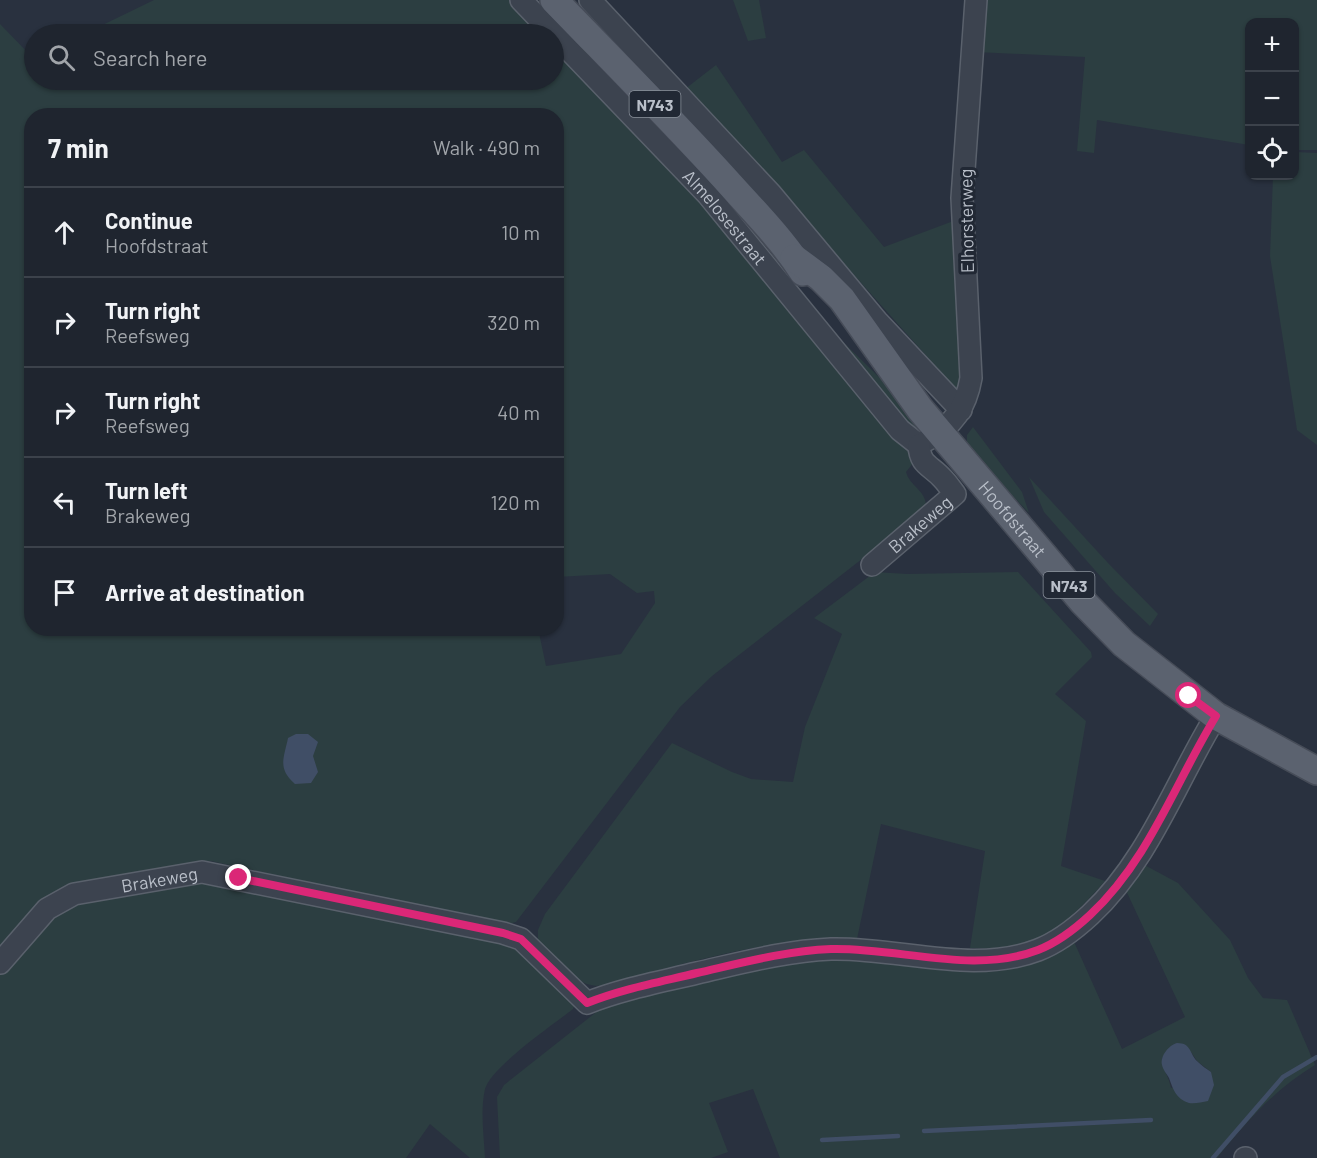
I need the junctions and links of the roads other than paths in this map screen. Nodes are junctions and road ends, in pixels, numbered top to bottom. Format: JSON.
{"nodes":[{"id":1,"x":521,"y":0,"type":"edge"},
{"id":2,"x":554,"y":0,"type":"edge"},
{"id":3,"x":590,"y":0,"type":"edge"},
{"id":4,"x":976,"y":0,"type":"edge"},
{"id":5,"x":544,"y":24,"type":"edge"},
{"id":6,"x":564,"y":45,"type":"edge"},
{"id":7,"x":962,"y":410,"type":"junction"},
{"id":8,"x":930,"y":439,"type":"junction"},
{"id":9,"x":872,"y":565,"type":"dead end"},
{"id":10,"x":1216,"y":716,"type":"junction"},
{"id":11,"x":1317,"y":771,"type":"edge"},
{"id":12,"x":0,"y":963,"type":"edge"}],
"edges":[{"from":1,"to":5,"type":"street","name":"Almelosestraat"},
{"from":2,"to":8,"type":"main road","name":"Almelosestraat","number":"N743"},
{"from":3,"to":7,"type":"street"},
{"from":4,"to":7,"type":"street","name":"Elhorsterweg"},
{"from":6,"to":8,"type":"street","name":"Almelosestraat"},
{"from":7,"to":8,"type":"street","name":"Elhorsterweg"},
{"from":8,"to":9,"type":"street","name":"Brakeweg"},
{"from":8,"to":10,"type":"main road","name":"Hoofdstraat","number":"N743"},
{"from":10,"to":11,"type":"main road","name":"Hoofdstraat","number":"N743"},
{"from":10,"to":12,"type":"street","name":"Brakeweg"}]}
